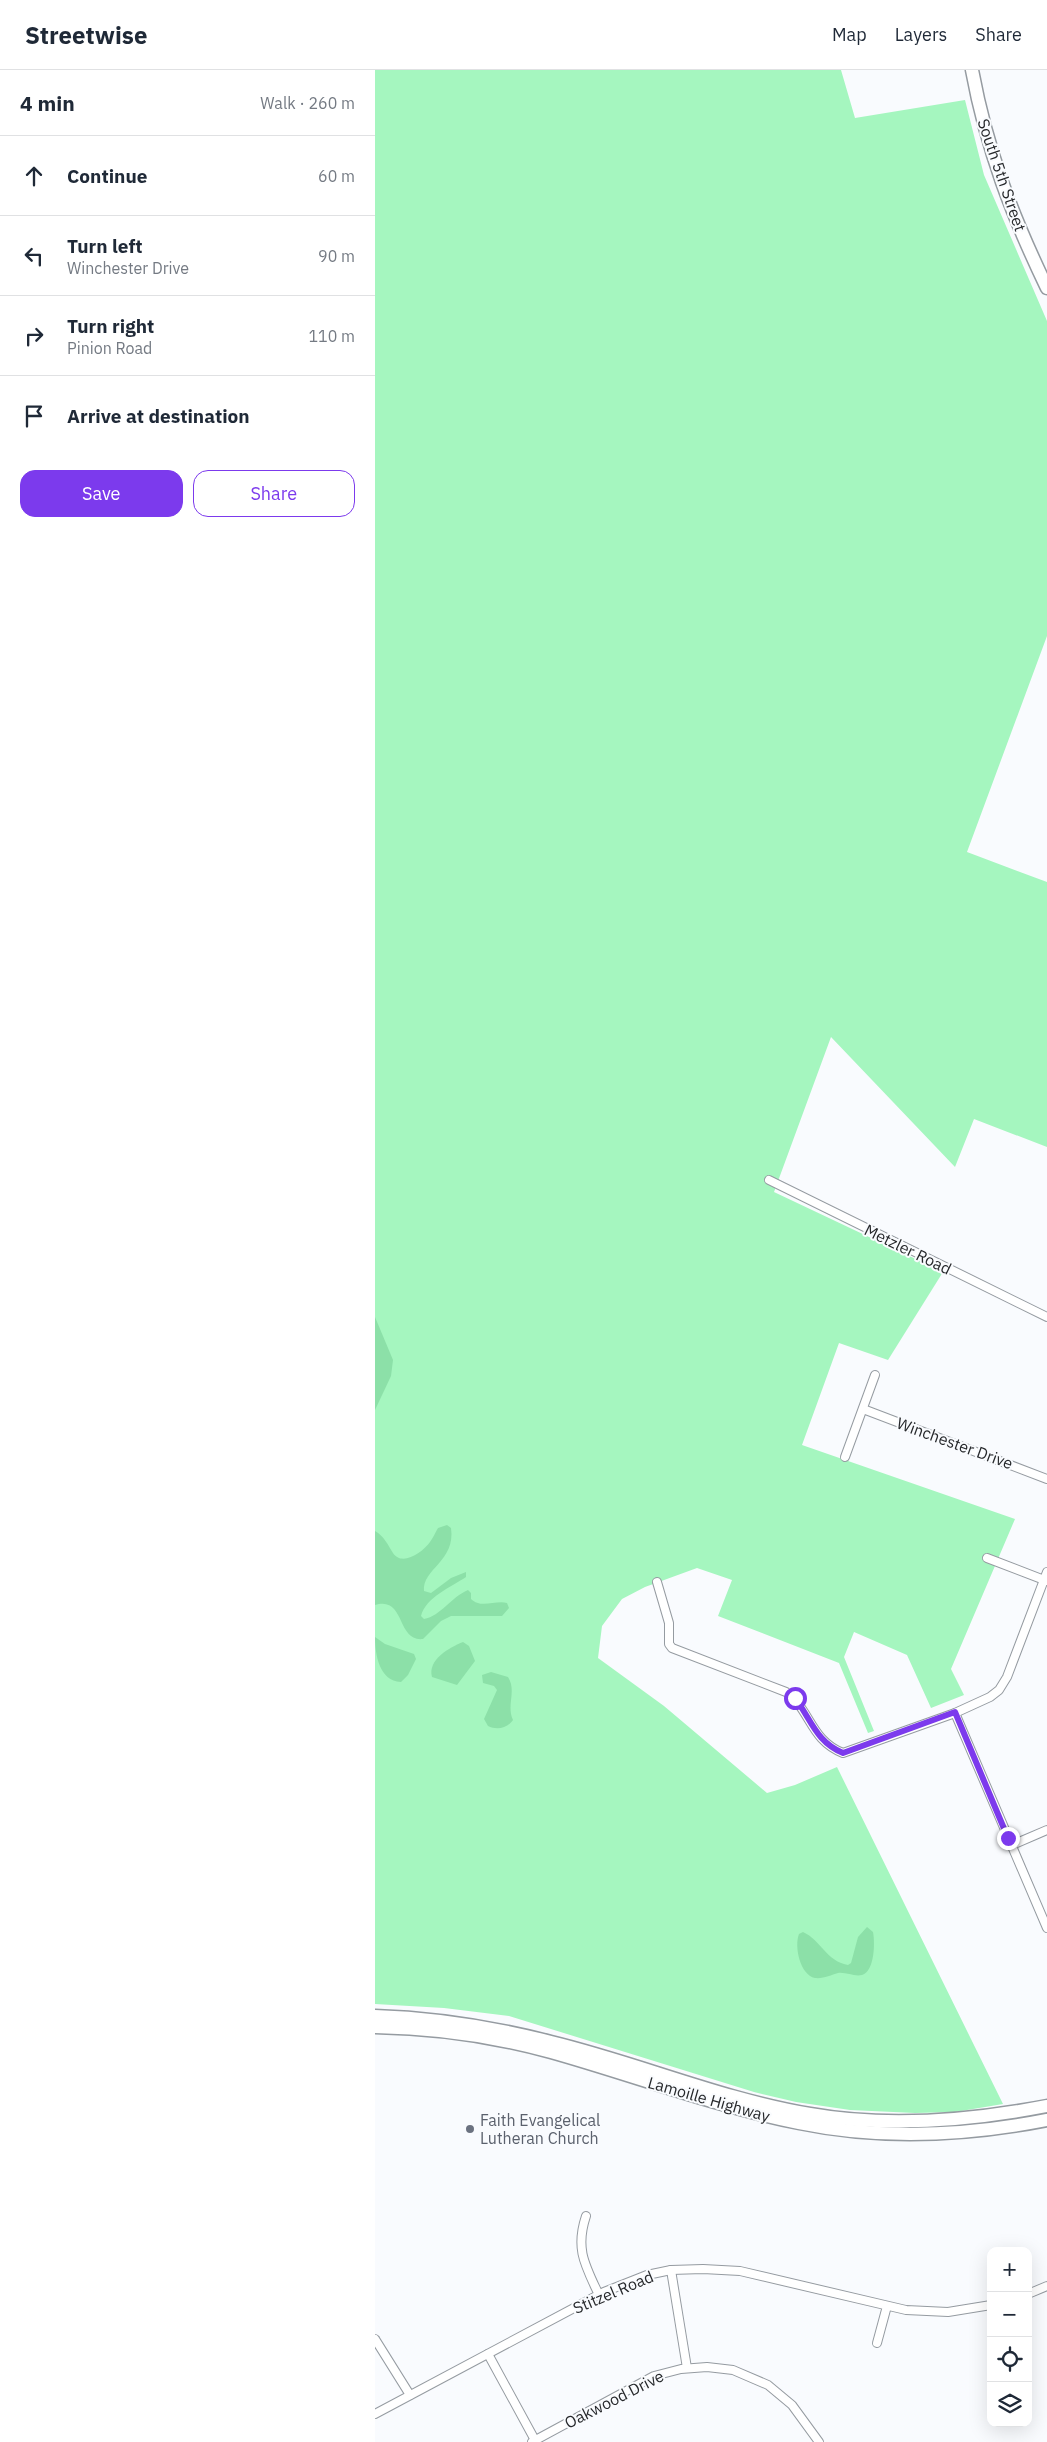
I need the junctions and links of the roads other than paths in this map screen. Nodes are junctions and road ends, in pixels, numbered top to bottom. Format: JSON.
{"nodes":[{"id":1,"x":972,"y":70,"type":"edge"},
{"id":2,"x":1045,"y":280,"type":"edge"},
{"id":3,"x":769,"y":1180,"type":"dead end"},
{"id":4,"x":1047,"y":1318,"type":"edge"},
{"id":5,"x":875,"y":1375,"type":"dead end"},
{"id":6,"x":863,"y":1408,"type":"junction"},
{"id":7,"x":845,"y":1457,"type":"dead end"},
{"id":8,"x":1047,"y":1479,"type":"edge"},
{"id":9,"x":987,"y":1558,"type":"dead end"},
{"id":10,"x":1046,"y":1577,"type":"edge"},
{"id":11,"x":657,"y":1582,"type":"dead end"},
{"id":12,"x":955,"y":1712,"type":"junction"},
{"id":13,"x":1047,"y":1830,"type":"edge"},
{"id":14,"x":1012,"y":1845,"type":"junction"},
{"id":15,"x":1047,"y":1928,"type":"edge"},
{"id":16,"x":375,"y":2016,"type":"edge"},
{"id":17,"x":375,"y":2027,"type":"edge"},
{"id":18,"x":1047,"y":2106,"type":"edge"},
{"id":19,"x":1047,"y":2120,"type":"edge"},
{"id":20,"x":586,"y":2216,"type":"dead end"},
{"id":21,"x":671,"y":2270,"type":"junction"},
{"id":22,"x":1047,"y":2286,"type":"edge"},
{"id":23,"x":1032,"y":2292,"type":"edge"},
{"id":24,"x":599,"y":2295,"type":"junction"},
{"id":25,"x":887,"y":2306,"type":"junction"},
{"id":26,"x":987,"y":2306,"type":"edge"},
{"id":27,"x":375,"y":2339,"type":"edge"},
{"id":28,"x":877,"y":2343,"type":"dead end"},
{"id":29,"x":488,"y":2354,"type":"junction"},
{"id":30,"x":687,"y":2368,"type":"junction"},
{"id":31,"x":410,"y":2395,"type":"junction"},
{"id":32,"x":375,"y":2414,"type":"edge"},
{"id":33,"x":534,"y":2441,"type":"edge"},
{"id":34,"x":819,"y":2442,"type":"edge"}],
"edges":[{"from":1,"to":2,"type":"main road","name":"South 5th Street"},
{"from":3,"to":4,"type":"street","name":"Metzler Road"},
{"from":5,"to":6,"type":"street"},
{"from":6,"to":7,"type":"street"},
{"from":6,"to":8,"type":"street","name":"Winchester Drive"},
{"from":9,"to":10,"type":"street"},
{"from":10,"to":12,"type":"street"},
{"from":11,"to":12,"type":"street"},
{"from":12,"to":14,"type":"street"},
{"from":13,"to":14,"type":"street"},
{"from":14,"to":15,"type":"street"},
{"from":16,"to":18,"type":"main road","name":"Lamoille Highway"},
{"from":17,"to":19,"type":"main road","name":"Lamoille Highway"},
{"from":20,"to":24,"type":"street"},
{"from":21,"to":24,"type":"street","name":"Stitzel Road"},
{"from":21,"to":25,"type":"street","name":"Stitzel Road"},
{"from":21,"to":30,"type":"street"},
{"from":22,"to":23,"type":"street"},
{"from":24,"to":29,"type":"street","name":"Stitzel Road"},
{"from":25,"to":26,"type":"street","name":"Stitzel Road"},
{"from":25,"to":28,"type":"street"},
{"from":27,"to":31,"type":"street"},
{"from":29,"to":31,"type":"street","name":"Stitzel Road"},
{"from":29,"to":33,"type":"street"},
{"from":30,"to":33,"type":"street","name":"Oakwood Drive"},
{"from":30,"to":34,"type":"street","name":"Oakwood Drive"},
{"from":31,"to":32,"type":"street","name":"Stitzel Road"}]}
